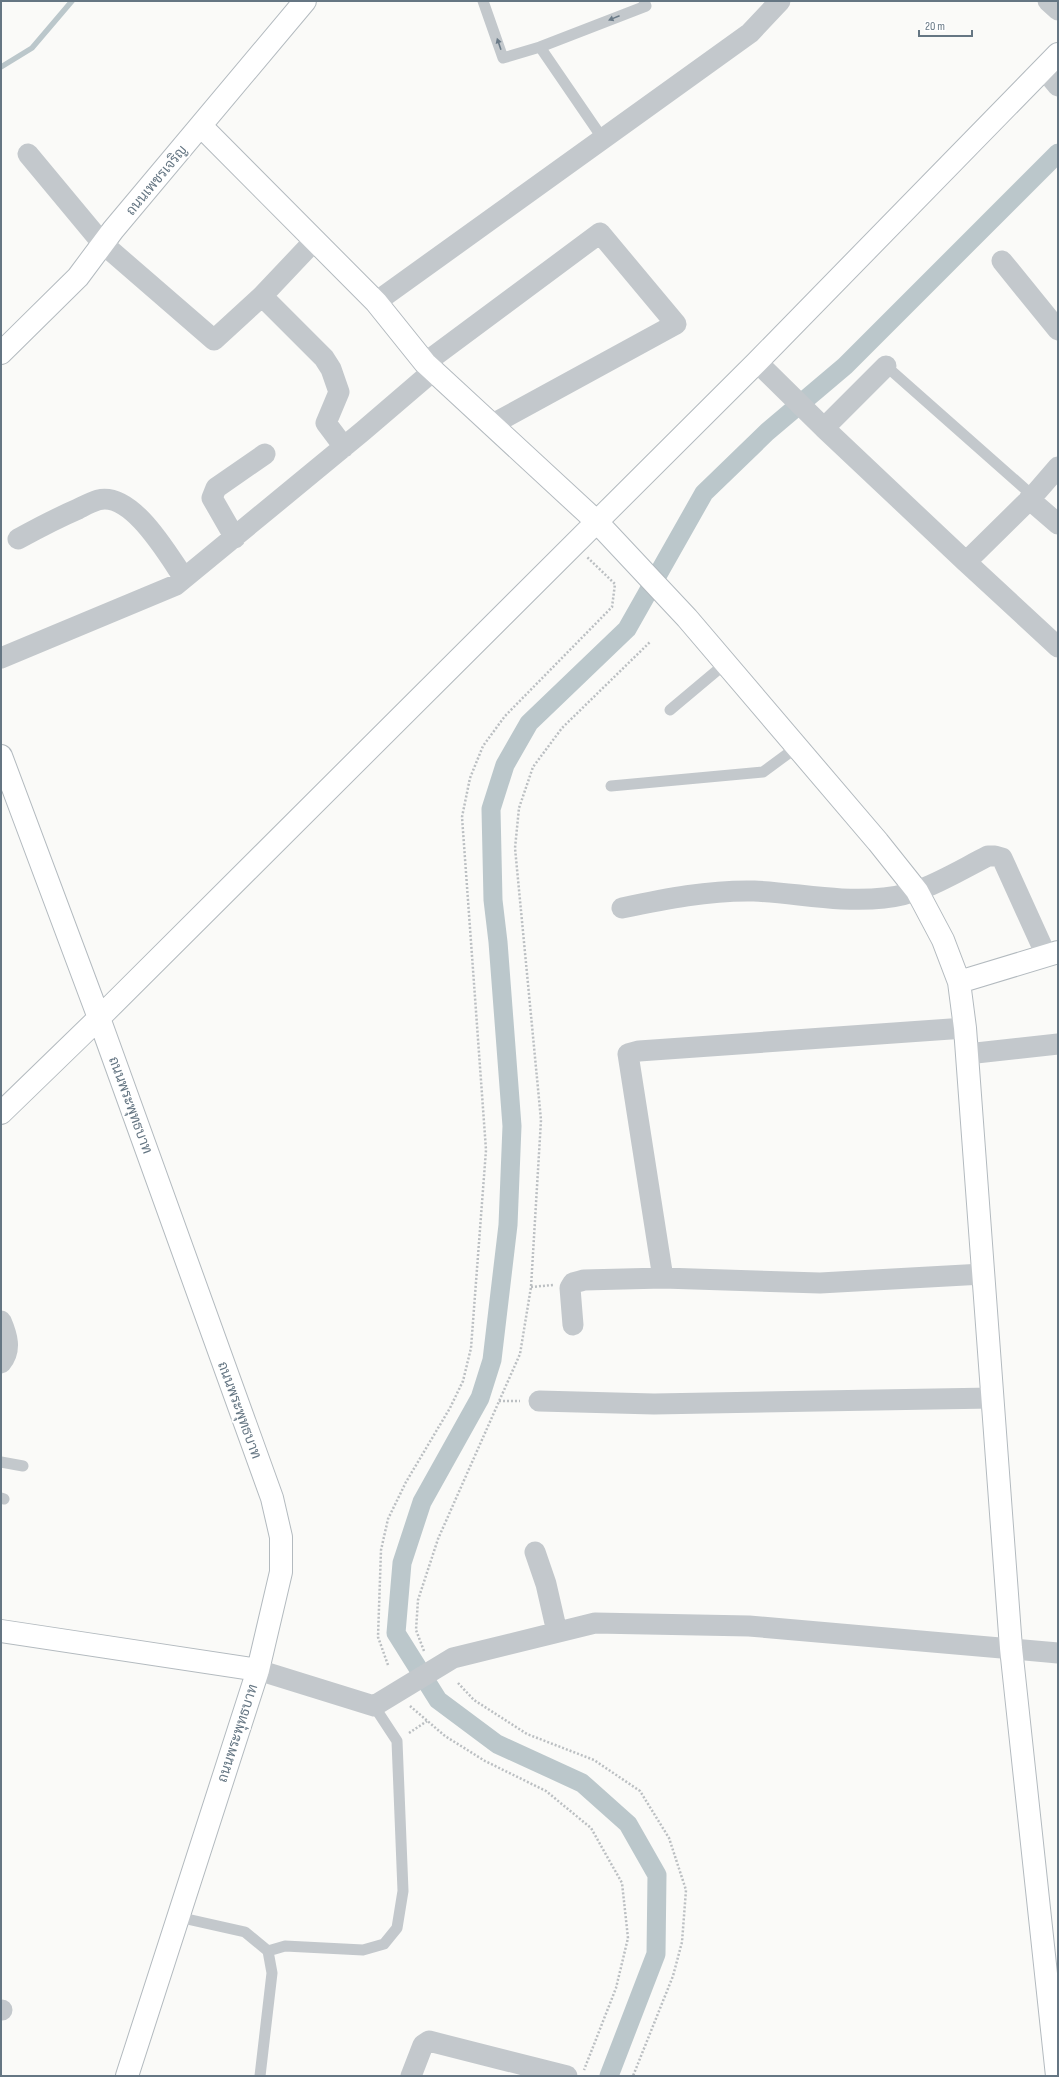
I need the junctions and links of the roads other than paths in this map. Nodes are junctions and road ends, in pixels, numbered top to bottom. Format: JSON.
{"nodes":[{"id":1,"x":305,"y":1,"type":"edge"},
{"id":2,"x":483,"y":1,"type":"edge"},
{"id":3,"x":644,"y":1,"type":"edge"},
{"id":4,"x":780,"y":1,"type":"edge"},
{"id":5,"x":1048,"y":1,"type":"edge"},
{"id":6,"x":1058,"y":10,"type":"edge"},
{"id":7,"x":540,"y":47,"type":"junction"},
{"id":8,"x":1051,"y":61,"type":"edge"},
{"id":9,"x":1058,"y":86,"type":"edge"},
{"id":10,"x":201,"y":126,"type":"junction"},
{"id":11,"x":603,"y":139,"type":"junction"},
{"id":12,"x":28,"y":154,"type":"dead end"},
{"id":13,"x":314,"y":241,"type":"junction"},
{"id":14,"x":102,"y":243,"type":"junction"},
{"id":15,"x":1002,"y":261,"type":"dead end"},
{"id":16,"x":262,"y":296,"type":"junction"},
{"id":17,"x":376,"y":302,"type":"junction"},
{"id":18,"x":1058,"y":330,"type":"edge"},
{"id":19,"x":1,"y":353,"type":"edge"},
{"id":20,"x":886,"y":366,"type":"joint"},
{"id":21,"x":429,"y":367,"type":"junction"},
{"id":22,"x":762,"y":367,"type":"junction"},
{"id":23,"x":821,"y":424,"type":"junction"},
{"id":24,"x":491,"y":425,"type":"junction"},
{"id":25,"x":344,"y":447,"type":"junction"},
{"id":26,"x":265,"y":454,"type":"dead end"},
{"id":27,"x":1058,"y":467,"type":"edge"},
{"id":28,"x":1031,"y":497,"type":"junction"},
{"id":29,"x":597,"y":522,"type":"junction"},
{"id":30,"x":1058,"y":524,"type":"edge"},
{"id":31,"x":235,"y":538,"type":"junction"},
{"id":32,"x":18,"y":539,"type":"dead end"},
{"id":33,"x":966,"y":562,"type":"junction"},
{"id":34,"x":184,"y":578,"type":"junction"},
{"id":35,"x":1058,"y":647,"type":"edge"},
{"id":36,"x":1,"y":658,"type":"edge"},
{"id":37,"x":726,"y":663,"type":"junction"},
{"id":38,"x":670,"y":710,"type":"dead end"},
{"id":39,"x":797,"y":747,"type":"junction"},
{"id":40,"x":1,"y":756,"type":"edge"},
{"id":41,"x":611,"y":786,"type":"dead end"},
{"id":42,"x":916,"y":890,"type":"junction"},
{"id":43,"x":622,"y":908,"type":"dead end"},
{"id":44,"x":1052,"y":954,"type":"edge"},
{"id":45,"x":959,"y":982,"type":"junction"},
{"id":46,"x":99,"y":1018,"type":"junction"},
{"id":47,"x":965,"y":1028,"type":"junction"},
{"id":48,"x":1058,"y":1044,"type":"edge"},
{"id":49,"x":967,"y":1054,"type":"junction"},
{"id":50,"x":1,"y":1112,"type":"edge"},
{"id":51,"x":983,"y":1274,"type":"junction"},
{"id":52,"x":663,"y":1278,"type":"junction"},
{"id":53,"x":1,"y":1321,"type":"edge"},
{"id":54,"x":573,"y":1325,"type":"dead end"},
{"id":55,"x":1,"y":1363,"type":"edge"},
{"id":56,"x":992,"y":1398,"type":"junction"},
{"id":57,"x":538,"y":1401,"type":"dead end"},
{"id":58,"x":1,"y":1462,"type":"edge"},
{"id":59,"x":23,"y":1466,"type":"dead end"},
{"id":60,"x":535,"y":1552,"type":"dead end"},
{"id":61,"x":1,"y":1631,"type":"edge"},
{"id":62,"x":556,"y":1632,"type":"junction"},
{"id":63,"x":1011,"y":1648,"type":"junction"},
{"id":64,"x":1058,"y":1653,"type":"edge"},
{"id":65,"x":258,"y":1670,"type":"junction"},
{"id":66,"x":374,"y":1706,"type":"junction"},
{"id":67,"x":178,"y":1917,"type":"junction"},
{"id":68,"x":268,"y":1950,"type":"junction"},
{"id":69,"x":127,"y":2076,"type":"edge"},
{"id":70,"x":260,"y":2076,"type":"edge"},
{"id":71,"x":411,"y":2076,"type":"edge"},
{"id":72,"x":567,"y":2076,"type":"edge"},
{"id":73,"x":1057,"y":2076,"type":"edge"}],
"edges":[{"from":1,"to":10,"type":"street","name":"ถนนเพชรเจริญ"},
{"from":7,"to":2,"type":"lane","one_way":true},
{"from":3,"to":7,"type":"lane","one_way":true},
{"from":4,"to":11,"type":"street"},
{"from":5,"to":6,"type":"street"},
{"from":7,"to":11,"type":"lane"},
{"from":8,"to":9,"type":"street"},
{"from":8,"to":22,"type":"street"},
{"from":10,"to":13,"type":"street"},
{"from":10,"to":14,"type":"street","name":"ถนนเพชรเจริญ"},
{"from":11,"to":17,"type":"street"},
{"from":12,"to":14,"type":"street"},
{"from":13,"to":16,"type":"street"},
{"from":13,"to":17,"type":"street"},
{"from":14,"to":16,"type":"street"},
{"from":14,"to":19,"type":"street","name":"ถนนเพชรเจริญ"},
{"from":15,"to":18,"type":"street"},
{"from":16,"to":25,"type":"street"},
{"from":17,"to":21,"type":"street"},
{"from":20,"to":23,"type":"street"},
{"from":20,"to":28,"type":"lane"},
{"from":21,"to":24,"type":"street"},
{"from":21,"to":24,"type":"street"},
{"from":21,"to":25,"type":"street"},
{"from":22,"to":23,"type":"street"},
{"from":22,"to":29,"type":"street"},
{"from":23,"to":33,"type":"street"},
{"from":24,"to":29,"type":"street"},
{"from":25,"to":31,"type":"street"},
{"from":26,"to":31,"type":"street"},
{"from":27,"to":28,"type":"street"},
{"from":28,"to":30,"type":"street"},
{"from":28,"to":33,"type":"street"},
{"from":29,"to":37,"type":"street"},
{"from":29,"to":46,"type":"street"},
{"from":31,"to":34,"type":"street"},
{"from":32,"to":34,"type":"street"},
{"from":33,"to":35,"type":"street"},
{"from":34,"to":36,"type":"street"},
{"from":37,"to":38,"type":"lane"},
{"from":37,"to":39,"type":"street"},
{"from":39,"to":41,"type":"lane"},
{"from":39,"to":42,"type":"street"},
{"from":40,"to":46,"type":"street","name":"ถนนพระพุทธบาท"},
{"from":42,"to":43,"type":"street"},
{"from":42,"to":44,"type":"street"},
{"from":42,"to":45,"type":"street"},
{"from":44,"to":45,"type":"street"},
{"from":45,"to":47,"type":"street"},
{"from":46,"to":50,"type":"street"},
{"from":46,"to":65,"type":"street","name":"ถนนพระพุทธบาท"},
{"from":47,"to":49,"type":"street"},
{"from":47,"to":52,"type":"street"},
{"from":48,"to":49,"type":"street"},
{"from":49,"to":51,"type":"street"},
{"from":51,"to":52,"type":"street"},
{"from":51,"to":56,"type":"street"},
{"from":52,"to":54,"type":"street"},
{"from":53,"to":55,"type":"street"},
{"from":56,"to":57,"type":"street"},
{"from":56,"to":63,"type":"street"},
{"from":58,"to":59,"type":"lane"},
{"from":60,"to":62,"type":"street"},
{"from":61,"to":65,"type":"street"},
{"from":62,"to":63,"type":"street"},
{"from":62,"to":66,"type":"street"},
{"from":63,"to":64,"type":"street"},
{"from":63,"to":73,"type":"street"},
{"from":65,"to":66,"type":"street"},
{"from":65,"to":67,"type":"street","name":"ถนนพระพุทธบาท"},
{"from":66,"to":68,"type":"lane"},
{"from":67,"to":68,"type":"lane"},
{"from":67,"to":69,"type":"street","name":"ถนนพระพุทธบาท"},
{"from":68,"to":70,"type":"lane"},
{"from":71,"to":72,"type":"street"}]}
